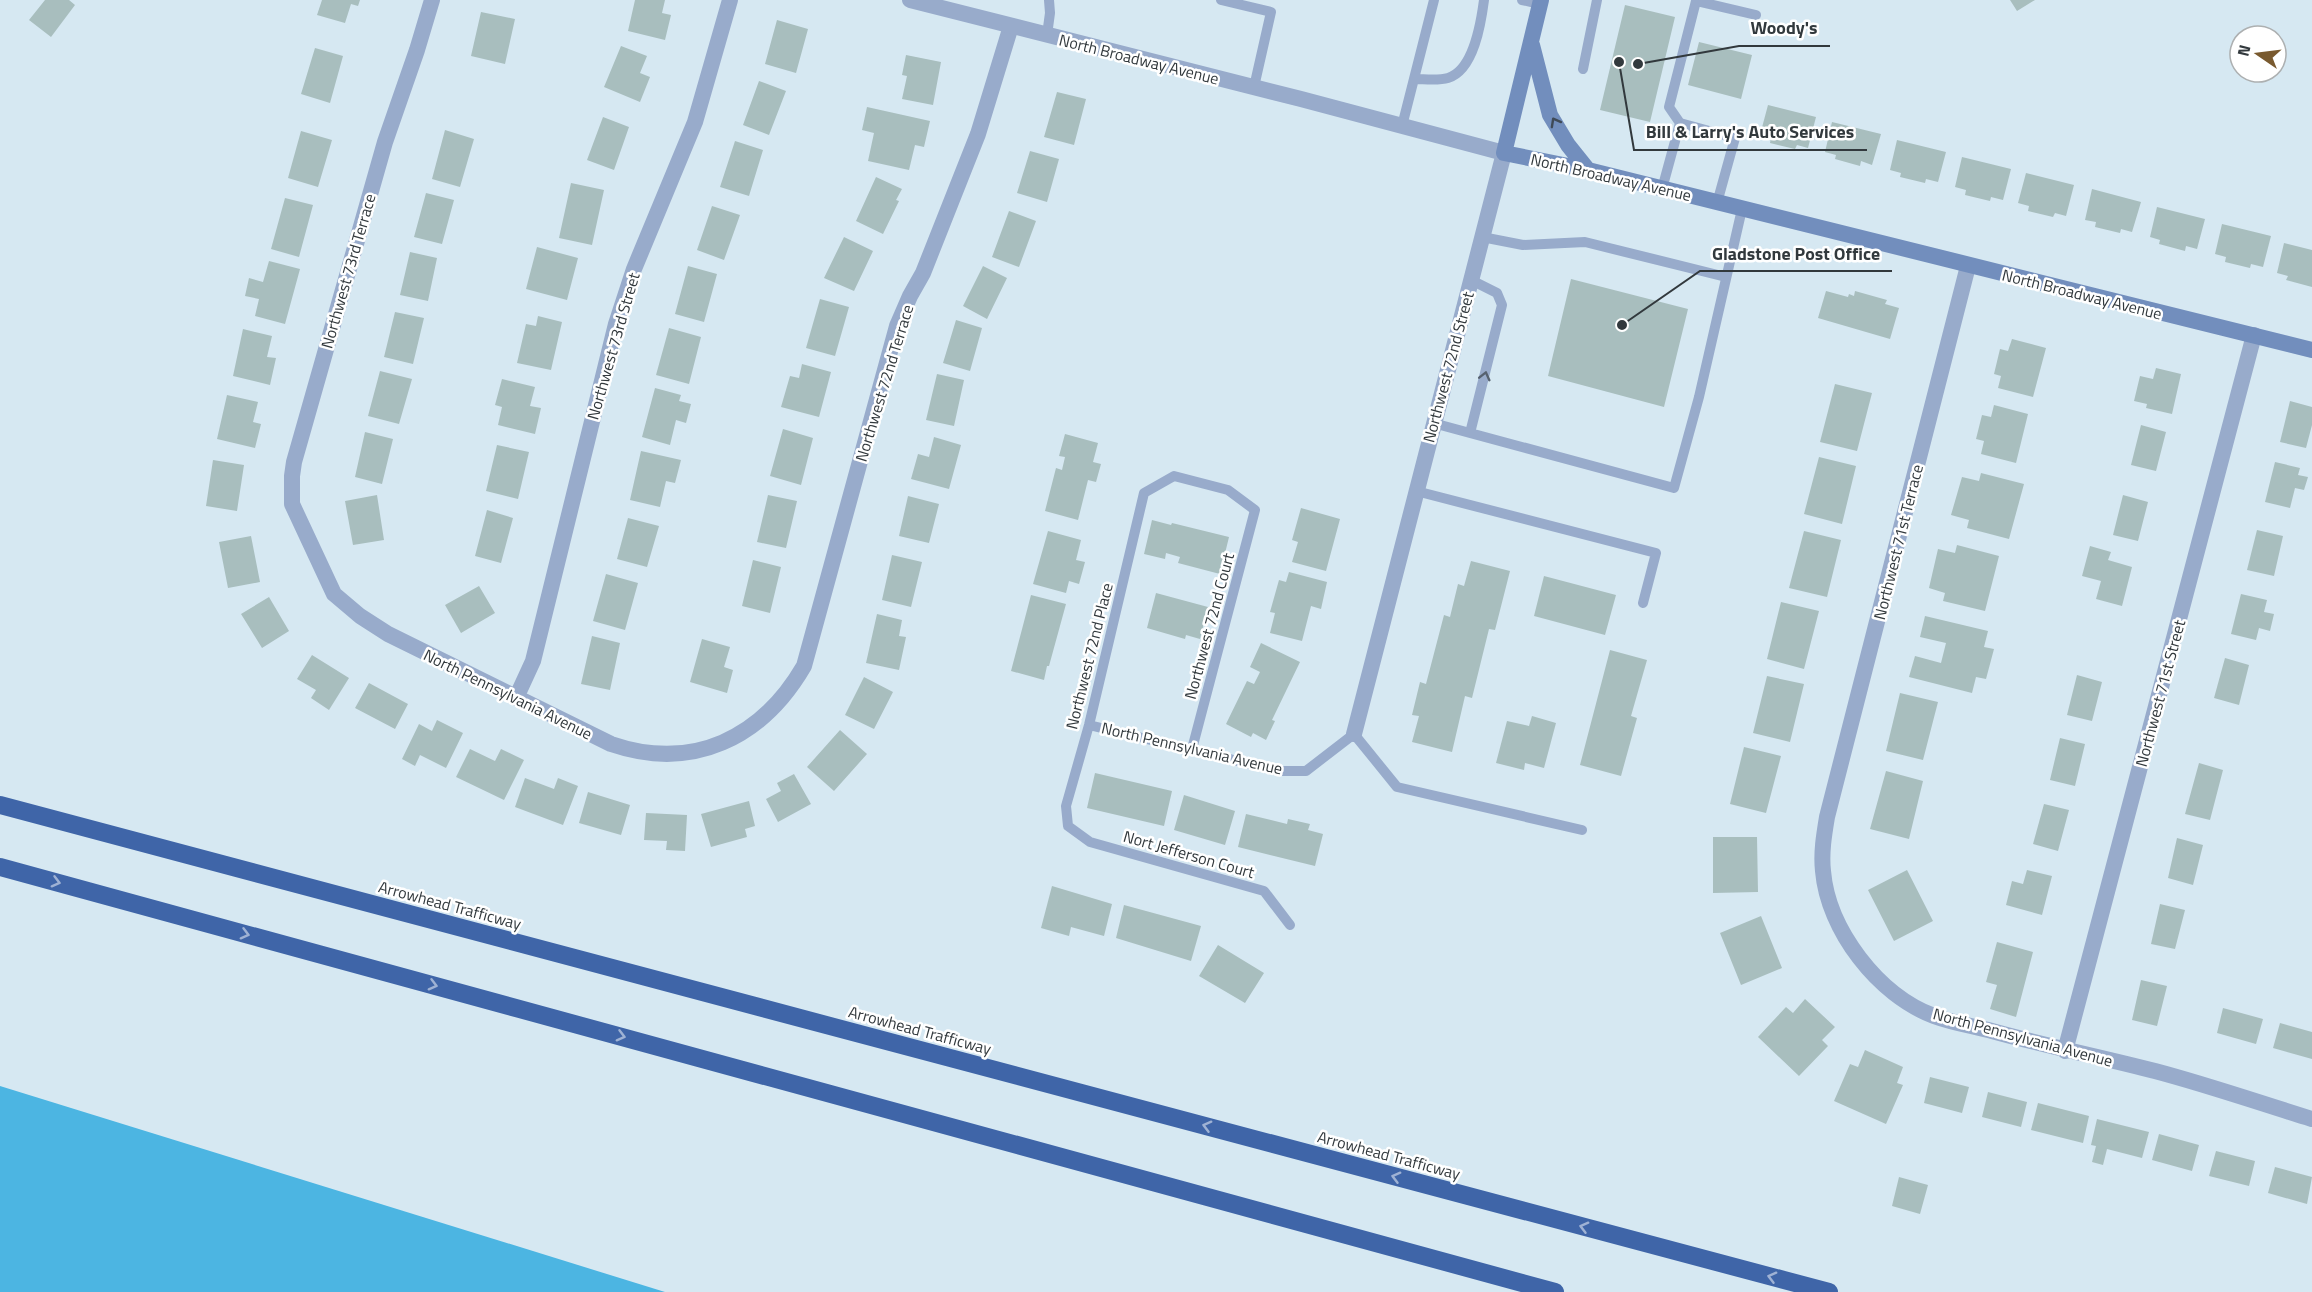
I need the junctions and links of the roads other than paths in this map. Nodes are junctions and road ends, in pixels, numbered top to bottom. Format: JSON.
{"nodes":[{"id":1,"x":432,"y":0,"type":"edge"},
{"id":2,"x":729,"y":0,"type":"edge"},
{"id":3,"x":910,"y":0,"type":"edge"},
{"id":4,"x":1049,"y":0,"type":"edge"},
{"id":5,"x":1221,"y":0,"type":"edge"},
{"id":6,"x":1434,"y":0,"type":"edge"},
{"id":7,"x":1484,"y":0,"type":"edge"},
{"id":8,"x":1522,"y":0,"type":"edge"},
{"id":9,"x":1597,"y":0,"type":"edge"},
{"id":10,"x":1541,"y":2,"type":"edge"},
{"id":11,"x":1756,"y":15,"type":"dead end"},
{"id":12,"x":1011,"y":26,"type":"junction"},
{"id":13,"x":1047,"y":35,"type":"junction"},
{"id":14,"x":1531,"y":41,"type":"junction"},
{"id":15,"x":1583,"y":69,"type":"dead end"},
{"id":16,"x":1414,"y":78,"type":"junction"},
{"id":17,"x":1254,"y":87,"type":"junction"},
{"id":18,"x":1680,"y":123,"type":"junction"},
{"id":19,"x":1402,"y":126,"type":"junction"},
{"id":20,"x":1504,"y":153,"type":"junction"},
{"id":21,"x":1588,"y":170,"type":"junction"},
{"id":22,"x":1662,"y":189,"type":"junction"},
{"id":23,"x":1717,"y":203,"type":"junction"},
{"id":24,"x":1742,"y":209,"type":"junction"},
{"id":25,"x":1482,"y":237,"type":"junction"},
{"id":26,"x":1968,"y":266,"type":"junction"},
{"id":27,"x":1726,"y":277,"type":"junction"},
{"id":28,"x":1471,"y":280,"type":"junction"},
{"id":29,"x":2254,"y":335,"type":"junction"},
{"id":30,"x":2312,"y":350,"type":"edge"},
{"id":31,"x":1433,"y":423,"type":"junction"},
{"id":32,"x":1470,"y":433,"type":"junction"},
{"id":33,"x":1416,"y":490,"type":"junction"},
{"id":34,"x":1255,"y":510,"type":"joint"},
{"id":35,"x":310,"y":543,"type":"joint"},
{"id":36,"x":1643,"y":603,"type":"dead end"},
{"id":37,"x":516,"y":698,"type":"junction"},
{"id":38,"x":1089,"y":725,"type":"junction"},
{"id":39,"x":748,"y":729,"type":"joint"},
{"id":40,"x":1354,"y":734,"type":"junction"},
{"id":41,"x":1192,"y":750,"type":"junction"},
{"id":42,"x":0,"y":805,"type":"edge"},
{"id":43,"x":1827,"y":817,"type":"joint"},
{"id":44,"x":1068,"y":826,"type":"joint"},
{"id":45,"x":1582,"y":830,"type":"dead end"},
{"id":46,"x":0,"y":867,"type":"edge"},
{"id":47,"x":1290,"y":925,"type":"dead end"},
{"id":48,"x":2065,"y":1051,"type":"junction"},
{"id":49,"x":2312,"y":1119,"type":"edge"},
{"id":50,"x":1556,"y":1292,"type":"edge"},
{"id":51,"x":1829,"y":1292,"type":"edge"}],
"edges":[{"from":1,"to":35,"type":"street","name":"Northwest 73rd Terrace"},
{"from":2,"to":37,"type":"street","name":"Northwest 73rd Street"},
{"from":3,"to":12,"type":"street","name":"North Broadway Avenue"},
{"from":4,"to":13,"type":"lane"},
{"from":5,"to":17,"type":"lane"},
{"from":6,"to":16,"type":"lane"},
{"from":7,"to":16,"type":"lane"},
{"from":8,"to":10,"type":"lane"},
{"from":9,"to":15,"type":"lane"},
{"from":10,"to":14,"type":"main road","name":"Northwest 72nd Street"},
{"from":11,"to":18,"type":"lane"},
{"from":12,"to":13,"type":"street","name":"North Broadway Avenue"},
{"from":12,"to":39,"type":"street","name":"Northwest 72nd Terrace"},
{"from":13,"to":17,"type":"street","name":"North Broadway Avenue"},
{"from":14,"to":20,"type":"main road","name":"Northwest 72nd Street"},
{"from":21,"to":14,"type":"main road","one_way":true},
{"from":16,"to":19,"type":"lane"},
{"from":17,"to":19,"type":"street","name":"North Broadway Avenue"},
{"from":18,"to":22,"type":"lane"},
{"from":18,"to":23,"type":"lane"},
{"from":19,"to":20,"type":"street","name":"North Broadway Avenue"},
{"from":20,"to":21,"type":"main road","name":"North Broadway Avenue"},
{"from":20,"to":25,"type":"street","name":"Northwest 72nd Street"},
{"from":21,"to":22,"type":"main road","name":"North Broadway Avenue"},
{"from":22,"to":23,"type":"main road","name":"North Broadway Avenue"},
{"from":23,"to":24,"type":"main road","name":"North Broadway Avenue"},
{"from":24,"to":26,"type":"main road","name":"North Broadway Avenue"},
{"from":24,"to":27,"type":"lane"},
{"from":25,"to":27,"type":"lane"},
{"from":25,"to":28,"type":"street","name":"Northwest 72nd Street"},
{"from":26,"to":29,"type":"main road","name":"North Broadway Avenue"},
{"from":26,"to":43,"type":"street","name":"Northwest 71st Terrace"},
{"from":27,"to":32,"type":"lane"},
{"from":28,"to":31,"type":"street","name":"Northwest 72nd Street"},
{"from":32,"to":28,"type":"lane","one_way":true},
{"from":29,"to":30,"type":"main road","name":"North Broadway Avenue"},
{"from":29,"to":48,"type":"street","name":"Northwest 71st Street"},
{"from":31,"to":32,"type":"lane"},
{"from":31,"to":33,"type":"street","name":"Northwest 72nd Street"},
{"from":33,"to":36,"type":"lane"},
{"from":33,"to":40,"type":"street","name":"Northwest 72nd Street"},
{"from":34,"to":38,"type":"lane","name":"Northwest 72nd Place"},
{"from":34,"to":41,"type":"lane","name":"Northwest 72nd Court"},
{"from":35,"to":37,"type":"street","name":"North Pennsylvania Avenue"},
{"from":37,"to":39,"type":"street","name":"North Pennsylvania Avenue"},
{"from":38,"to":41,"type":"lane","name":"North Pennsylvania Avenue"},
{"from":38,"to":44,"type":"lane","name":"Northwest 72nd Place"},
{"from":40,"to":41,"type":"lane","name":"North Pennsylvania Avenue"},
{"from":40,"to":45,"type":"lane"},
{"from":51,"to":42,"type":"highway","name":"Arrowhead Trafficway","one_way":true},
{"from":43,"to":48,"type":"street","name":"North Pennsylvania Avenue"},
{"from":44,"to":47,"type":"lane","name":"Nort Jefferson Court"},
{"from":46,"to":50,"type":"highway","one_way":true},
{"from":48,"to":49,"type":"street","name":"North Pennsylvania Avenue"}]}
